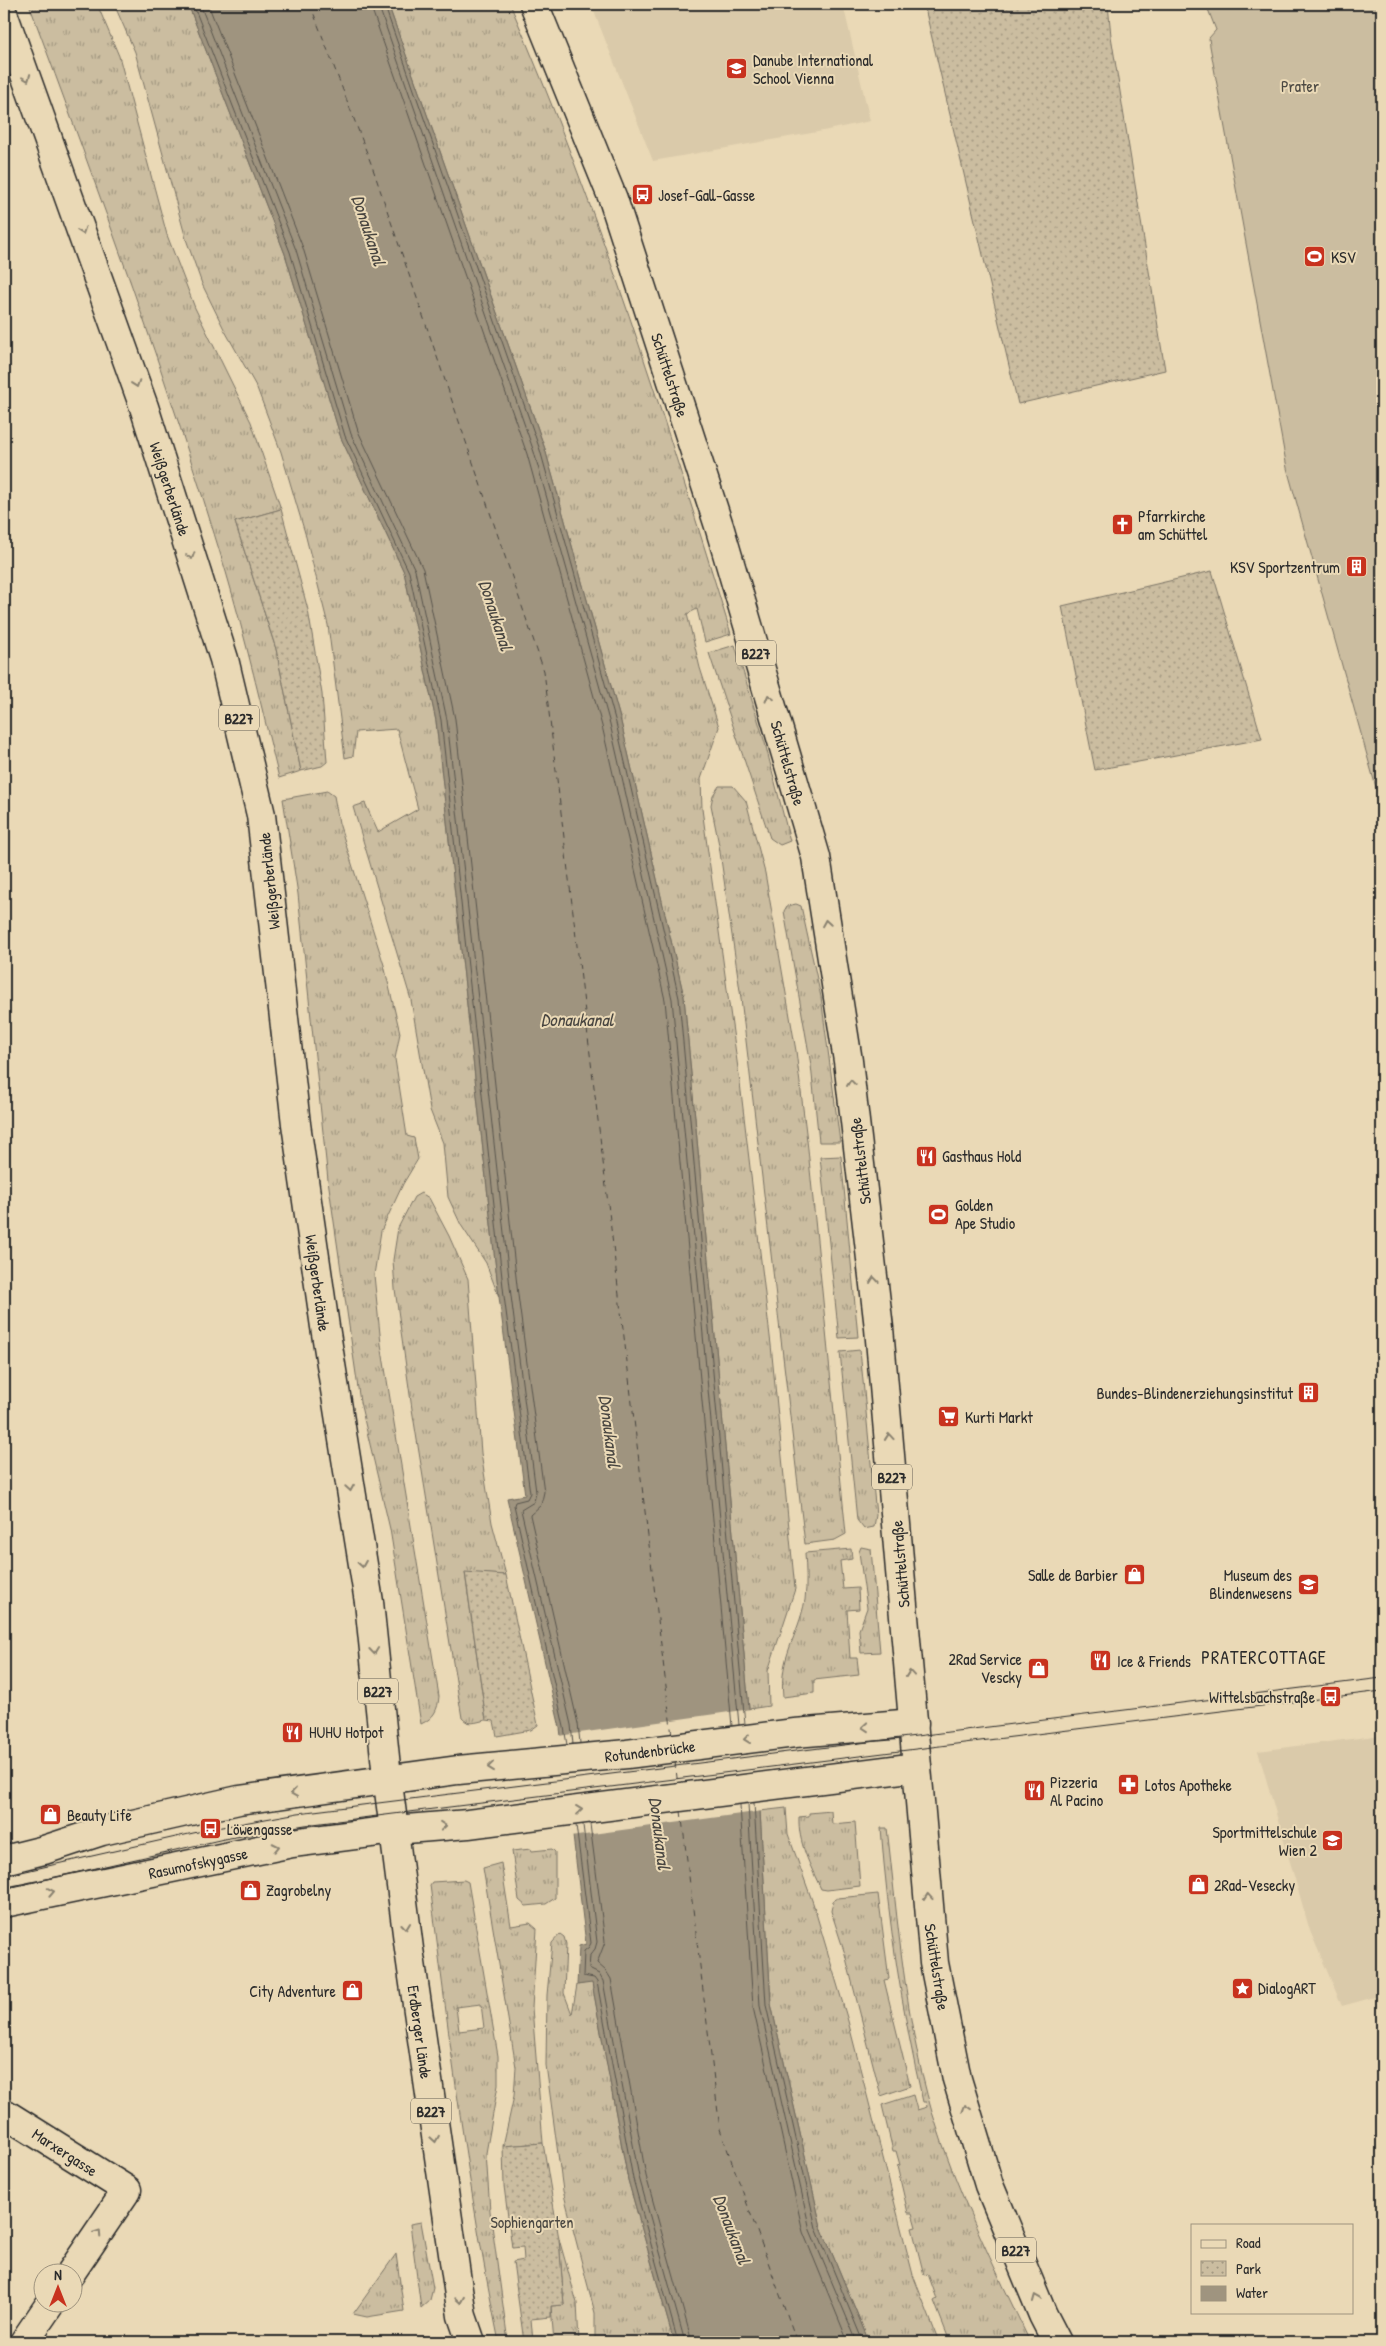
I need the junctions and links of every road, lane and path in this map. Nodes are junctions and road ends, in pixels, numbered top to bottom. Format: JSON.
{"nodes":[{"id":1,"x":534,"y":4,"type":"edge"},
{"id":2,"x":4,"y":16,"type":"edge"},
{"id":3,"x":914,"y":1723,"type":"junction"},
{"id":4,"x":917,"y":1767,"type":"junction"},
{"id":5,"x":387,"y":1779,"type":"junction"},
{"id":6,"x":394,"y":1830,"type":"junction"},
{"id":7,"x":4,"y":1860,"type":"edge"},
{"id":8,"x":4,"y":1903,"type":"edge"},
{"id":9,"x":4,"y":2113,"type":"edge"},
{"id":10,"x":77,"y":2264,"type":"edge"},
{"id":11,"x":43,"y":2314,"type":"edge"},
{"id":12,"x":24,"y":2342,"type":"edge"},
{"id":13,"x":471,"y":2342,"type":"edge"},
{"id":14,"x":1057,"y":2342,"type":"edge"}],
"edges":[{"from":3,"to":1,"type":"main road","name":"Schüttelstraße","number":"B227","one_way":true},
{"from":2,"to":5,"type":"main road","name":"Weißgerberlände","number":"B227","one_way":true},
{"from":3,"to":4,"type":"main road","name":"Schüttelstraße","number":"B227"},
{"from":3,"to":5,"type":"main road","name":"Rotundenbrücke","one_way":true},
{"from":6,"to":4,"type":"main road","one_way":true},
{"from":14,"to":4,"type":"main road","name":"Schüttelstraße","number":"B227","one_way":true},
{"from":5,"to":6,"type":"main road","name":"Erdberger Lände","number":"B227"},
{"from":5,"to":7,"type":"main road","one_way":true},
{"from":8,"to":6,"type":"main road","name":"Rasumofskygasse","one_way":true},
{"from":6,"to":13,"type":"main road","name":"Erdberger Lände","number":"B227","one_way":true},
{"from":10,"to":9,"type":"main road","name":"Marxergasse","one_way":true},
{"from":11,"to":12,"type":"main road"}]}
